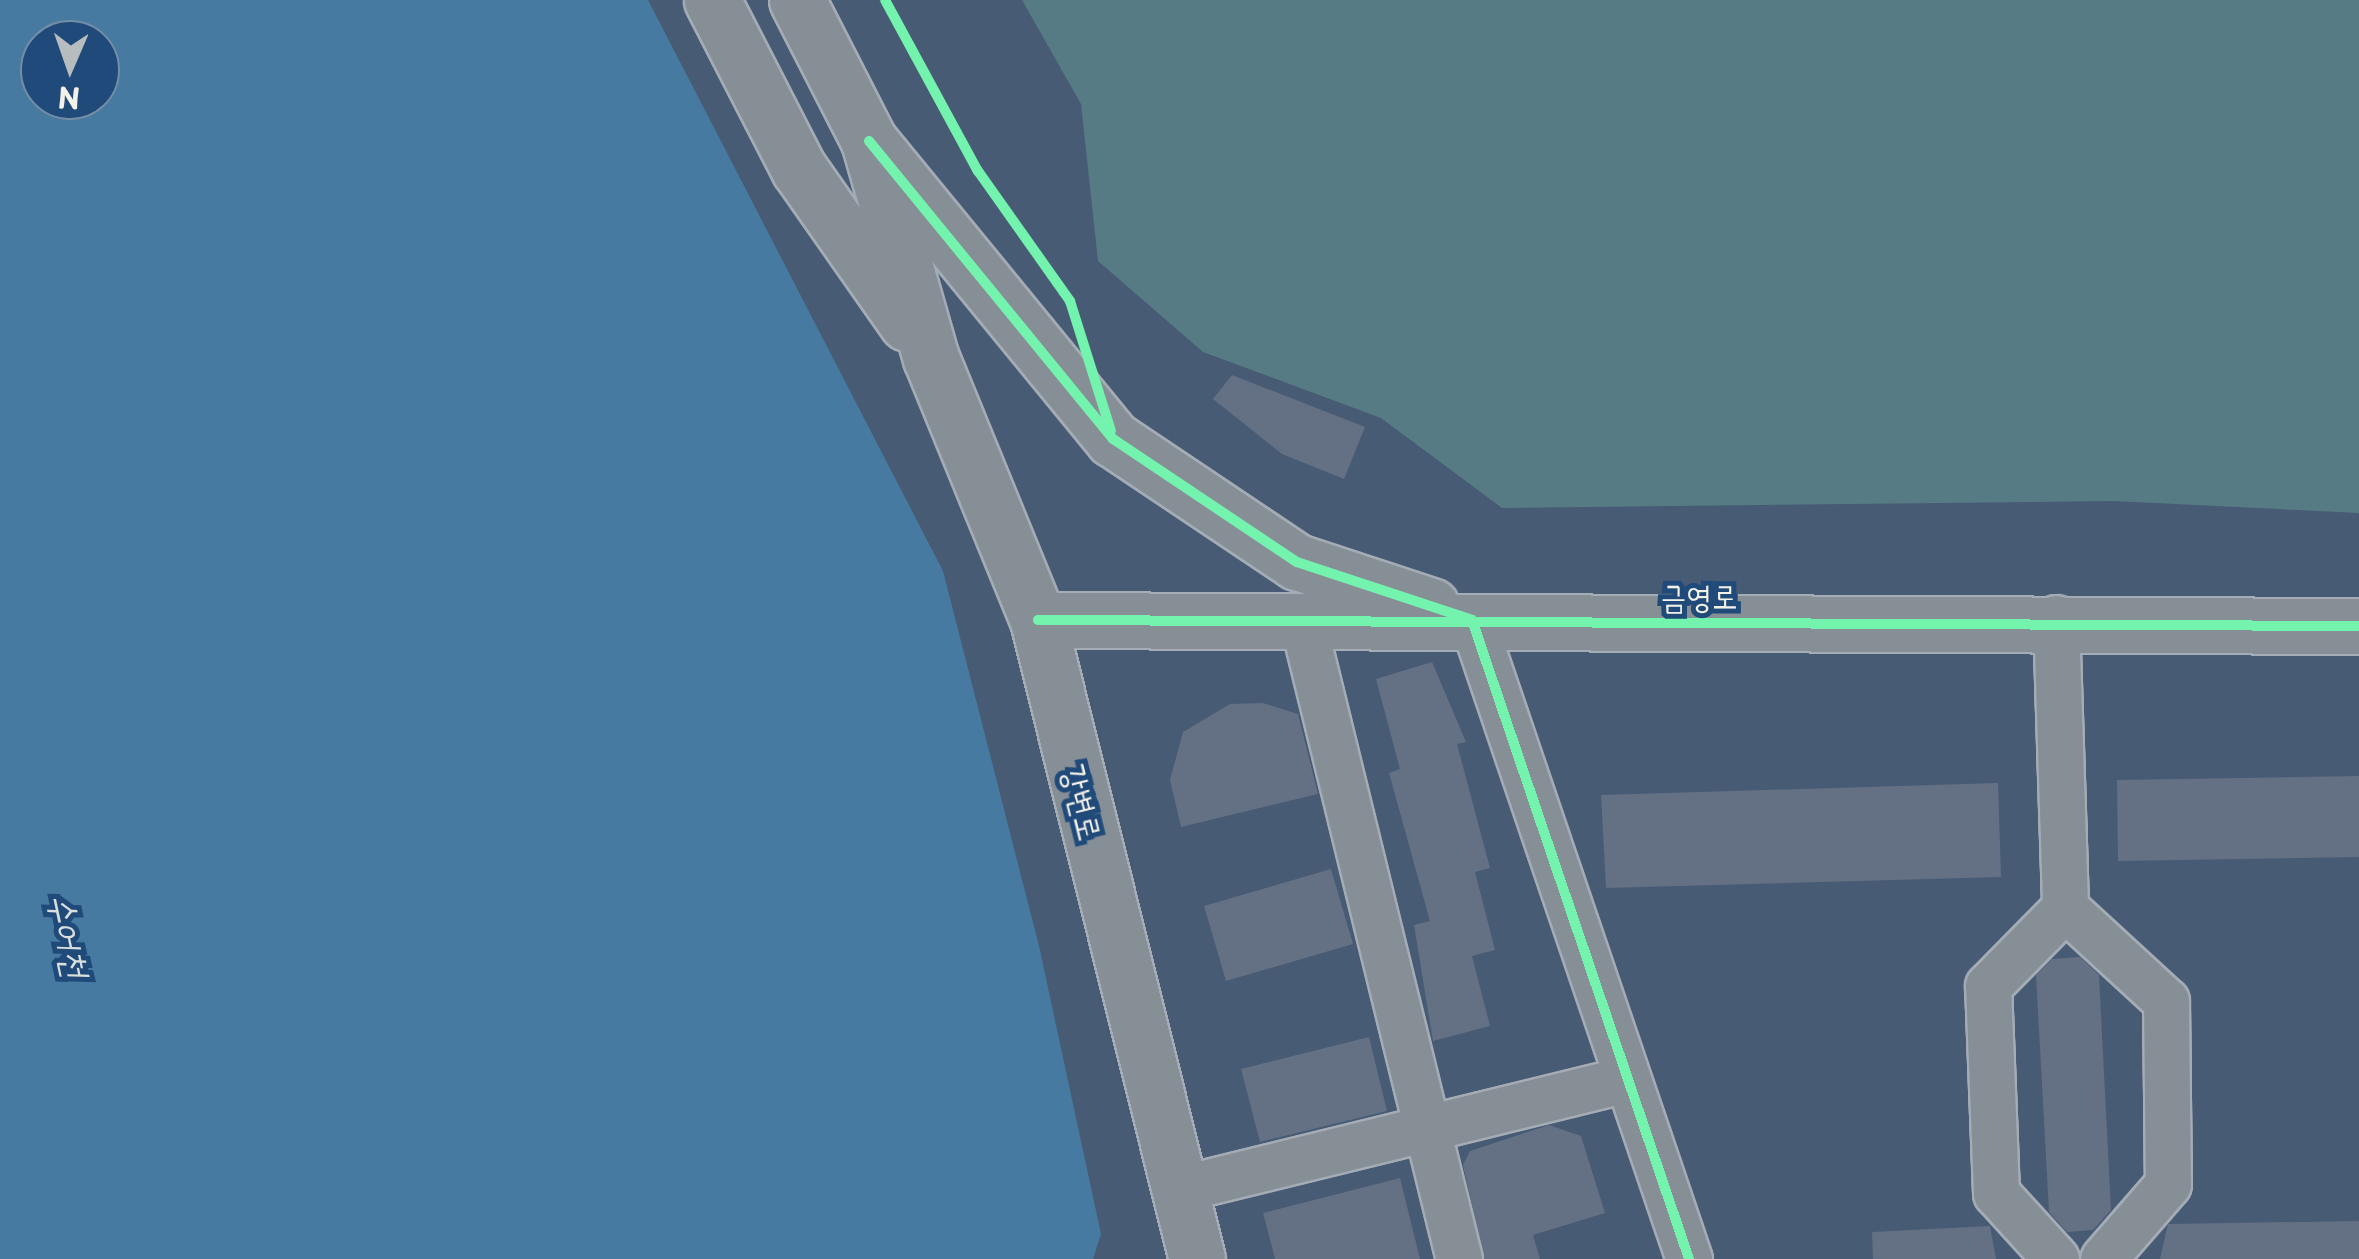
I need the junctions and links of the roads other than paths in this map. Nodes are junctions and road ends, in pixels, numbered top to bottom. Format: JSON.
{"nodes":[{"id":1,"x":712,"y":0,"type":"edge"},
{"id":2,"x":797,"y":0,"type":"edge"},
{"id":3,"x":869,"y":140,"type":"junction"},
{"id":4,"x":931,"y":358,"type":"junction"},
{"id":5,"x":2056,"y":618,"type":"junction"},
{"id":6,"x":1038,"y":620,"type":"junction"},
{"id":7,"x":1472,"y":620,"type":"junction"},
{"id":8,"x":1303,"y":623,"type":"junction"},
{"id":9,"x":2359,"y":626,"type":"edge"},
{"id":10,"x":2064,"y":908,"type":"junction"},
{"id":11,"x":1623,"y":1080,"type":"junction"},
{"id":12,"x":1426,"y":1132,"type":"junction"},
{"id":13,"x":1179,"y":1189,"type":"junction"},
{"id":14,"x":1197,"y":1259,"type":"edge"},
{"id":15,"x":1459,"y":1259,"type":"edge"},
{"id":16,"x":1688,"y":1259,"type":"edge"},
{"id":17,"x":2056,"y":1259,"type":"edge"},
{"id":18,"x":2102,"y":1259,"type":"edge"}],
"edges":[{"from":1,"to":4,"type":"street","name":"강변로"},
{"from":2,"to":3,"type":"street","name":"강변로"},
{"from":3,"to":4,"type":"street","name":"강변로"},
{"from":3,"to":7,"type":"street"},
{"from":4,"to":6,"type":"street","name":"강변로"},
{"from":5,"to":7,"type":"street","name":"금영로"},
{"from":5,"to":9,"type":"street","name":"금영로"},
{"from":5,"to":10,"type":"street"},
{"from":6,"to":8,"type":"street","name":"금영로"},
{"from":6,"to":13,"type":"street","name":"강변로"},
{"from":7,"to":8,"type":"street","name":"금영로"},
{"from":7,"to":11,"type":"street"},
{"from":8,"to":12,"type":"street"},
{"from":10,"to":17,"type":"street"},
{"from":10,"to":18,"type":"street"},
{"from":11,"to":12,"type":"street"},
{"from":11,"to":16,"type":"street"},
{"from":12,"to":13,"type":"street"},
{"from":12,"to":15,"type":"street"},
{"from":13,"to":14,"type":"street","name":"강변로"}]}
